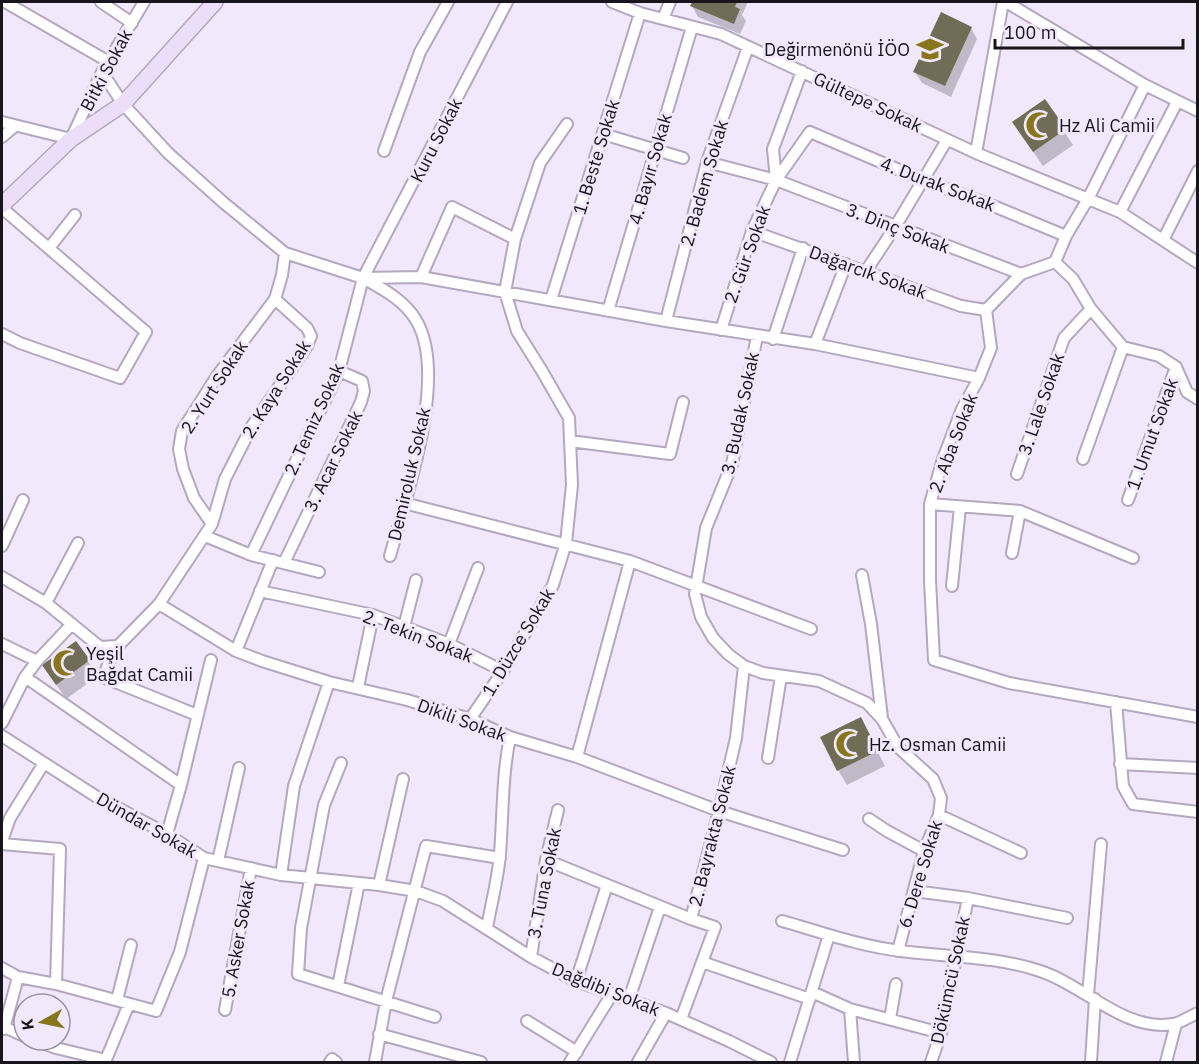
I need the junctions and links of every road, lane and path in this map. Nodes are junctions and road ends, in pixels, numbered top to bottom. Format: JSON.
{"nodes":[{"id":1,"x":5,"y":2,"type":"edge"},
{"id":2,"x":101,"y":2,"type":"edge"},
{"id":3,"x":144,"y":2,"type":"edge"},
{"id":4,"x":216,"y":2,"type":"edge"},
{"id":5,"x":448,"y":2,"type":"edge"},
{"id":6,"x":507,"y":2,"type":"edge"},
{"id":7,"x":612,"y":2,"type":"edge"},
{"id":8,"x":670,"y":2,"type":"edge"},
{"id":9,"x":1005,"y":2,"type":"edge"},
{"id":10,"x":640,"y":13,"type":"junction"},
{"id":11,"x":663,"y":19,"type":"junction"},
{"id":12,"x":132,"y":23,"type":"junction"},
{"id":13,"x":692,"y":27,"type":"junction"},
{"id":14,"x":748,"y":47,"type":"junction"},
{"id":15,"x":109,"y":62,"type":"junction"},
{"id":16,"x":802,"y":71,"type":"junction"},
{"id":17,"x":102,"y":72,"type":"junction"},
{"id":18,"x":1145,"y":85,"type":"junction"},
{"id":19,"x":1177,"y":102,"type":"junction"},
{"id":20,"x":123,"y":104,"type":"junction"},
{"id":21,"x":1197,"y":111,"type":"edge"},
{"id":22,"x":2,"y":122,"type":"edge"},
{"id":23,"x":567,"y":124,"type":"dead end"},
{"id":24,"x":15,"y":126,"type":"junction"},
{"id":25,"x":810,"y":132,"type":"joint"},
{"id":26,"x":603,"y":134,"type":"junction"},
{"id":27,"x":2,"y":137,"type":"edge"},
{"id":28,"x":71,"y":139,"type":"junction"},
{"id":29,"x":947,"y":140,"type":"junction"},
{"id":30,"x":656,"y":150,"type":"junction"},
{"id":31,"x":384,"y":152,"type":"dead end"},
{"id":32,"x":976,"y":153,"type":"junction"},
{"id":33,"x":682,"y":158,"type":"dead end"},
{"id":34,"x":707,"y":162,"type":"junction"},
{"id":35,"x":1197,"y":171,"type":"edge"},
{"id":36,"x":776,"y":180,"type":"junction"},
{"id":37,"x":923,"y":180,"type":"junction"},
{"id":38,"x":1088,"y":199,"type":"junction"},
{"id":39,"x":2,"y":206,"type":"edge"},
{"id":40,"x":1120,"y":212,"type":"junction"},
{"id":41,"x":75,"y":215,"type":"dead end"},
{"id":42,"x":895,"y":227,"type":"junction"},
{"id":43,"x":752,"y":231,"type":"junction"},
{"id":44,"x":1066,"y":236,"type":"junction"},
{"id":45,"x":515,"y":239,"type":"junction"},
{"id":46,"x":1163,"y":240,"type":"junction"},
{"id":47,"x":48,"y":248,"type":"junction"},
{"id":48,"x":803,"y":248,"type":"junction"},
{"id":49,"x":285,"y":253,"type":"junction"},
{"id":50,"x":1055,"y":262,"type":"junction"},
{"id":51,"x":1197,"y":263,"type":"edge"},
{"id":52,"x":846,"y":264,"type":"junction"},
{"id":53,"x":866,"y":271,"type":"junction"},
{"id":54,"x":1021,"y":274,"type":"junction"},
{"id":55,"x":421,"y":277,"type":"junction"},
{"id":56,"x":363,"y":278,"type":"junction"},
{"id":57,"x":505,"y":292,"type":"junction"},
{"id":58,"x":275,"y":299,"type":"junction"},
{"id":59,"x":551,"y":300,"type":"junction"},
{"id":60,"x":1091,"y":309,"type":"junction"},
{"id":61,"x":986,"y":310,"type":"junction"},
{"id":62,"x":608,"y":311,"type":"junction"},
{"id":63,"x":666,"y":321,"type":"junction"},
{"id":64,"x":721,"y":330,"type":"junction"},
{"id":65,"x":2,"y":334,"type":"edge"},
{"id":66,"x":757,"y":336,"type":"junction"},
{"id":67,"x":773,"y":339,"type":"junction"},
{"id":68,"x":815,"y":344,"type":"junction"},
{"id":69,"x":1123,"y":347,"type":"junction"},
{"id":70,"x":1176,"y":368,"type":"junction"},
{"id":71,"x":339,"y":371,"type":"junction"},
{"id":72,"x":979,"y":378,"type":"junction"},
{"id":73,"x":1197,"y":399,"type":"edge"},
{"id":74,"x":682,"y":402,"type":"dead end"},
{"id":75,"x":570,"y":441,"type":"junction"},
{"id":76,"x":1083,"y":459,"type":"dead end"},
{"id":77,"x":1017,"y":474,"type":"dead end"},
{"id":78,"x":23,"y":500,"type":"dead end"},
{"id":79,"x":1128,"y":500,"type":"dead end"},
{"id":80,"x":404,"y":503,"type":"junction"},
{"id":81,"x":930,"y":504,"type":"junction"},
{"id":82,"x":960,"y":507,"type":"junction"},
{"id":83,"x":1020,"y":511,"type":"junction"},
{"id":84,"x":212,"y":524,"type":"junction"},
{"id":85,"x":205,"y":536,"type":"junction"},
{"id":86,"x":78,"y":543,"type":"dead end"},
{"id":87,"x":566,"y":543,"type":"junction"},
{"id":88,"x":2,"y":546,"type":"edge"},
{"id":89,"x":1012,"y":553,"type":"dead end"},
{"id":90,"x":251,"y":555,"type":"junction"},
{"id":91,"x":390,"y":556,"type":"dead end"},
{"id":92,"x":1133,"y":558,"type":"dead end"},
{"id":93,"x":630,"y":561,"type":"junction"},
{"id":94,"x":278,"y":562,"type":"junction"},
{"id":95,"x":478,"y":568,"type":"dead end"},
{"id":96,"x":319,"y":572,"type":"dead end"},
{"id":97,"x":862,"y":575,"type":"dead end"},
{"id":98,"x":2,"y":577,"type":"edge"},
{"id":99,"x":416,"y":579,"type":"dead end"},
{"id":100,"x":952,"y":586,"type":"dead end"},
{"id":101,"x":696,"y":590,"type":"junction"},
{"id":102,"x":260,"y":591,"type":"junction"},
{"id":103,"x":46,"y":603,"type":"junction"},
{"id":104,"x":159,"y":604,"type":"junction"},
{"id":105,"x":373,"y":615,"type":"junction"},
{"id":106,"x":72,"y":624,"type":"junction"},
{"id":107,"x":404,"y":627,"type":"junction"},
{"id":108,"x":811,"y":628,"type":"dead end"},
{"id":109,"x":2,"y":644,"type":"edge"},
{"id":110,"x":449,"y":644,"type":"junction"},
{"id":111,"x":116,"y":646,"type":"junction"},
{"id":112,"x":236,"y":651,"type":"junction"},
{"id":113,"x":210,"y":660,"type":"dead end"},
{"id":114,"x":37,"y":661,"type":"junction"},
{"id":115,"x":744,"y":666,"type":"junction"},
{"id":116,"x":503,"y":671,"type":"junction"},
{"id":117,"x":781,"y":676,"type":"junction"},
{"id":118,"x":25,"y":677,"type":"junction"},
{"id":119,"x":329,"y":682,"type":"junction"},
{"id":120,"x":358,"y":687,"type":"junction"},
{"id":121,"x":1116,"y":702,"type":"junction"},
{"id":122,"x":197,"y":716,"type":"junction"},
{"id":123,"x":1197,"y":717,"type":"edge"},
{"id":124,"x":470,"y":719,"type":"junction"},
{"id":125,"x":882,"y":719,"type":"junction"},
{"id":126,"x":2,"y":723,"type":"edge"},
{"id":127,"x":2,"y":736,"type":"edge"},
{"id":128,"x":510,"y":737,"type":"junction"},
{"id":129,"x":577,"y":757,"type":"junction"},
{"id":130,"x":768,"y":758,"type":"dead end"},
{"id":131,"x":44,"y":763,"type":"junction"},
{"id":132,"x":341,"y":763,"type":"dead end"},
{"id":133,"x":1120,"y":765,"type":"junction"},
{"id":134,"x":239,"y":768,"type":"dead end"},
{"id":135,"x":1197,"y":768,"type":"edge"},
{"id":136,"x":403,"y":779,"type":"dead end"},
{"id":137,"x":181,"y":785,"type":"junction"},
{"id":138,"x":558,"y":810,"type":"dead end"},
{"id":139,"x":719,"y":811,"type":"junction"},
{"id":140,"x":1197,"y":812,"type":"edge"},
{"id":141,"x":939,"y":814,"type":"junction"},
{"id":142,"x":869,"y":819,"type":"dead end"},
{"id":143,"x":167,"y":834,"type":"junction"},
{"id":144,"x":2,"y":843,"type":"edge"},
{"id":145,"x":1101,"y":844,"type":"dead end"},
{"id":146,"x":843,"y":850,"type":"dead end"},
{"id":147,"x":924,"y":851,"type":"junction"},
{"id":148,"x":1021,"y":853,"type":"dead end"},
{"id":149,"x":204,"y":858,"type":"junction"},
{"id":150,"x":500,"y":858,"type":"junction"},
{"id":151,"x":546,"y":860,"type":"junction"},
{"id":152,"x":218,"y":861,"type":"junction"},
{"id":153,"x":251,"y":868,"type":"junction"},
{"id":154,"x":281,"y":875,"type":"junction"},
{"id":155,"x":311,"y":877,"type":"junction"},
{"id":156,"x":359,"y":883,"type":"junction"},
{"id":157,"x":379,"y":885,"type":"junction"},
{"id":158,"x":607,"y":885,"type":"junction"},
{"id":159,"x":416,"y":891,"type":"junction"},
{"id":160,"x":914,"y":891,"type":"junction"},
{"id":161,"x":968,"y":898,"type":"junction"},
{"id":162,"x":660,"y":907,"type":"junction"},
{"id":163,"x":1067,"y":918,"type":"dead end"},
{"id":164,"x":691,"y":919,"type":"junction"},
{"id":165,"x":782,"y":921,"type":"dead end"},
{"id":166,"x":487,"y":928,"type":"junction"},
{"id":167,"x":829,"y":935,"type":"junction"},
{"id":168,"x":131,"y":945,"type":"dead end"},
{"id":169,"x":898,"y":951,"type":"junction"},
{"id":170,"x":531,"y":957,"type":"junction"},
{"id":171,"x":957,"y":957,"type":"junction"},
{"id":172,"x":702,"y":962,"type":"junction"},
{"id":173,"x":2,"y":968,"type":"edge"},
{"id":174,"x":18,"y":977,"type":"junction"},
{"id":175,"x":576,"y":981,"type":"junction"},
{"id":176,"x":56,"y":984,"type":"junction"},
{"id":177,"x":896,"y":984,"type":"dead end"},
{"id":178,"x":338,"y":986,"type":"junction"},
{"id":179,"x":612,"y":994,"type":"junction"},
{"id":180,"x":811,"y":995,"type":"junction"},
{"id":181,"x":1091,"y":997,"type":"junction"},
{"id":182,"x":628,"y":999,"type":"junction"},
{"id":183,"x":117,"y":1000,"type":"junction"},
{"id":184,"x":386,"y":1001,"type":"junction"},
{"id":185,"x":129,"y":1004,"type":"junction"},
{"id":186,"x":850,"y":1009,"type":"junction"},
{"id":187,"x":225,"y":1010,"type":"dead end"},
{"id":188,"x":666,"y":1013,"type":"junction"},
{"id":189,"x":1197,"y":1013,"type":"edge"},
{"id":190,"x":435,"y":1017,"type":"dead end"},
{"id":191,"x":681,"y":1019,"type":"junction"},
{"id":192,"x":890,"y":1019,"type":"junction"},
{"id":193,"x":527,"y":1021,"type":"dead end"},
{"id":194,"x":1176,"y":1024,"type":"junction"},
{"id":195,"x":3,"y":1027,"type":"edge"},
{"id":196,"x":941,"y":1033,"type":"junction"},
{"id":197,"x":379,"y":1034,"type":"junction"},
{"id":198,"x":71,"y":1052,"type":"edge"},
{"id":199,"x":577,"y":1052,"type":"junction"},
{"id":200,"x":106,"y":1061,"type":"edge"},
{"id":201,"x":330,"y":1062,"type":"edge"},
{"id":202,"x":336,"y":1062,"type":"edge"},
{"id":203,"x":375,"y":1062,"type":"edge"},
{"id":204,"x":481,"y":1062,"type":"edge"},
{"id":205,"x":570,"y":1062,"type":"edge"},
{"id":206,"x":638,"y":1062,"type":"edge"},
{"id":207,"x":771,"y":1062,"type":"edge"},
{"id":208,"x":790,"y":1062,"type":"edge"},
{"id":209,"x":854,"y":1062,"type":"edge"},
{"id":210,"x":931,"y":1062,"type":"edge"},
{"id":211,"x":1091,"y":1062,"type":"edge"},
{"id":212,"x":1166,"y":1062,"type":"edge"}],
"edges":[{"from":1,"to":15,"type":"street"},
{"from":2,"to":12,"type":"street"},
{"from":3,"to":12,"type":"street","name":"Bitki Sokak"},
{"from":4,"to":20,"type":"street"},
{"from":5,"to":31,"type":"street"},
{"from":6,"to":56,"type":"street","name":"Kuru Sokak"},
{"from":7,"to":10,"type":"street","name":"Gültepe Sokak"},
{"from":8,"to":11,"type":"street"},
{"from":9,"to":18,"type":"street"},
{"from":9,"to":32,"type":"street"},
{"from":10,"to":11,"type":"street","name":"Gültepe Sokak"},
{"from":10,"to":26,"type":"street","name":"1. Beste Sokak"},
{"from":11,"to":13,"type":"street","name":"Gültepe Sokak"},
{"from":12,"to":15,"type":"street","name":"Bitki Sokak"},
{"from":13,"to":14,"type":"street","name":"Gültepe Sokak"},
{"from":13,"to":30,"type":"street","name":"4. Bayır Sokak"},
{"from":14,"to":16,"type":"street","name":"Gültepe Sokak"},
{"from":14,"to":34,"type":"street","name":"2. Badem Sokak"},
{"from":15,"to":17,"type":"street","name":"Bitki Sokak"},
{"from":16,"to":29,"type":"street","name":"Gültepe Sokak"},
{"from":16,"to":36,"type":"street"},
{"from":17,"to":20,"type":"street"},
{"from":17,"to":28,"type":"street","name":"Bitki Sokak"},
{"from":18,"to":19,"type":"street"},
{"from":18,"to":38,"type":"street"},
{"from":19,"to":21,"type":"street"},
{"from":19,"to":40,"type":"street"},
{"from":20,"to":28,"type":"street"},
{"from":20,"to":49,"type":"street"},
{"from":22,"to":24,"type":"street"},
{"from":23,"to":45,"type":"street"},
{"from":24,"to":27,"type":"street"},
{"from":24,"to":28,"type":"street"},
{"from":25,"to":36,"type":"street","name":"2. Gür Sokak"},
{"from":25,"to":37,"type":"street","name":"4. Durak Sokak"},
{"from":26,"to":30,"type":"street"},
{"from":26,"to":59,"type":"street","name":"1. Beste Sokak"},
{"from":28,"to":39,"type":"street"},
{"from":29,"to":32,"type":"street","name":"Gültepe Sokak"},
{"from":29,"to":37,"type":"street"},
{"from":30,"to":33,"type":"street"},
{"from":30,"to":62,"type":"street","name":"4. Bayır Sokak"},
{"from":32,"to":38,"type":"street","name":"Gültepe Sokak"},
{"from":34,"to":36,"type":"street","name":"3. Dinç Sokak"},
{"from":34,"to":63,"type":"street","name":"2. Badem Sokak"},
{"from":35,"to":46,"type":"street"},
{"from":36,"to":42,"type":"street","name":"3. Dinç Sokak"},
{"from":36,"to":43,"type":"street","name":"2. Gür Sokak"},
{"from":37,"to":42,"type":"street"},
{"from":37,"to":44,"type":"street","name":"4. Durak Sokak"},
{"from":38,"to":40,"type":"street","name":"Gültepe Sokak"},
{"from":38,"to":44,"type":"street"},
{"from":39,"to":47,"type":"street"},
{"from":40,"to":46,"type":"street","name":"Gültepe Sokak"},
{"from":41,"to":47,"type":"street"},
{"from":42,"to":53,"type":"street"},
{"from":42,"to":54,"type":"street","name":"3. Dinç Sokak"},
{"from":43,"to":48,"type":"street","name":"Dağarcık Sokak"},
{"from":43,"to":64,"type":"street","name":"2. Gür Sokak"},
{"from":44,"to":50,"type":"street"},
{"from":45,"to":55,"type":"street"},
{"from":45,"to":57,"type":"street"},
{"from":46,"to":51,"type":"street","name":"Gültepe Sokak"},
{"from":47,"to":65,"type":"street"},
{"from":48,"to":52,"type":"street","name":"Dağarcık Sokak"},
{"from":48,"to":67,"type":"street"},
{"from":49,"to":56,"type":"street"},
{"from":49,"to":58,"type":"street","name":"2. Yurt Sokak"},
{"from":50,"to":54,"type":"street"},
{"from":50,"to":60,"type":"street"},
{"from":52,"to":53,"type":"street","name":"Dağarcık Sokak"},
{"from":52,"to":68,"type":"street"},
{"from":53,"to":61,"type":"street","name":"Dağarcık Sokak"},
{"from":54,"to":61,"type":"street"},
{"from":55,"to":56,"type":"street"},
{"from":55,"to":57,"type":"street"},
{"from":56,"to":71,"type":"street","name":"2. Temiz Sokak"},
{"from":56,"to":80,"type":"street","name":"Demiroluk Sokak"},
{"from":57,"to":59,"type":"street"},
{"from":57,"to":75,"type":"street","name":"1. Düzce Sokak"},
{"from":58,"to":84,"type":"street","name":"2. Yurt Sokak"},
{"from":58,"to":84,"type":"street","name":"2. Kaya Sokak"},
{"from":59,"to":62,"type":"street"},
{"from":60,"to":69,"type":"street"},
{"from":60,"to":77,"type":"street","name":"3. Lale Sokak"},
{"from":61,"to":72,"type":"street","name":"2. Aba Sokak"},
{"from":62,"to":63,"type":"street"},
{"from":63,"to":64,"type":"street"},
{"from":64,"to":66,"type":"street"},
{"from":66,"to":67,"type":"street"},
{"from":66,"to":101,"type":"street","name":"3. Budak Sokak"},
{"from":67,"to":68,"type":"street"},
{"from":68,"to":72,"type":"street"},
{"from":69,"to":70,"type":"street"},
{"from":69,"to":76,"type":"street"},
{"from":70,"to":73,"type":"street"},
{"from":70,"to":79,"type":"street","name":"1. Umut Sokak"},
{"from":71,"to":90,"type":"street","name":"2. Temiz Sokak"},
{"from":71,"to":94,"type":"street","name":"3. Acar Sokak"},
{"from":72,"to":81,"type":"street","name":"2. Aba Sokak"},
{"from":74,"to":75,"type":"street"},
{"from":75,"to":87,"type":"street","name":"1. Düzce Sokak"},
{"from":78,"to":88,"type":"street"},
{"from":80,"to":87,"type":"street"},
{"from":80,"to":91,"type":"street","name":"Demiroluk Sokak"},
{"from":81,"to":82,"type":"street"},
{"from":81,"to":121,"type":"street","name":"2. Aba Sokak"},
{"from":82,"to":83,"type":"street"},
{"from":82,"to":100,"type":"street"},
{"from":83,"to":89,"type":"street"},
{"from":83,"to":92,"type":"street"},
{"from":84,"to":85,"type":"street"},
{"from":85,"to":90,"type":"street"},
{"from":85,"to":104,"type":"street"},
{"from":86,"to":103,"type":"street"},
{"from":87,"to":93,"type":"street"},
{"from":87,"to":116,"type":"street","name":"1. Düzce Sokak"},
{"from":90,"to":94,"type":"street"},
{"from":93,"to":101,"type":"street"},
{"from":93,"to":129,"type":"street"},
{"from":94,"to":96,"type":"street"},
{"from":94,"to":102,"type":"street"},
{"from":95,"to":110,"type":"street"},
{"from":97,"to":125,"type":"street"},
{"from":98,"to":103,"type":"street"},
{"from":99,"to":107,"type":"street"},
{"from":101,"to":108,"type":"street"},
{"from":101,"to":115,"type":"street"},
{"from":102,"to":105,"type":"street","name":"2. Tekin Sokak"},
{"from":102,"to":112,"type":"street"},
{"from":103,"to":106,"type":"street"},
{"from":104,"to":111,"type":"street"},
{"from":104,"to":112,"type":"street","name":"Dikili Sokak"},
{"from":105,"to":107,"type":"street","name":"2. Tekin Sokak"},
{"from":105,"to":120,"type":"street"},
{"from":106,"to":111,"type":"street"},
{"from":106,"to":114,"type":"street"},
{"from":107,"to":110,"type":"street","name":"2. Tekin Sokak"},
{"from":109,"to":114,"type":"street"},
{"from":110,"to":116,"type":"street","name":"2. Tekin Sokak"},
{"from":111,"to":122,"type":"street"},
{"from":112,"to":119,"type":"street","name":"Dikili Sokak"},
{"from":113,"to":122,"type":"street"},
{"from":114,"to":118,"type":"street"},
{"from":115,"to":117,"type":"street"},
{"from":115,"to":139,"type":"street","name":"2. Bayrakta Sokak"},
{"from":116,"to":124,"type":"street","name":"1. Düzce Sokak"},
{"from":117,"to":125,"type":"street"},
{"from":117,"to":130,"type":"street"},
{"from":118,"to":126,"type":"street"},
{"from":118,"to":137,"type":"street"},
{"from":119,"to":120,"type":"street","name":"Dikili Sokak"},
{"from":119,"to":154,"type":"street"},
{"from":120,"to":124,"type":"street","name":"Dikili Sokak"},
{"from":121,"to":123,"type":"street"},
{"from":121,"to":133,"type":"street"},
{"from":122,"to":137,"type":"street"},
{"from":124,"to":128,"type":"street","name":"Dikili Sokak"},
{"from":125,"to":141,"type":"street","name":"6. Dere Sokak"},
{"from":127,"to":131,"type":"street","name":"Dündar Sokak"},
{"from":128,"to":129,"type":"street","name":"Dikili Sokak"},
{"from":128,"to":150,"type":"street"},
{"from":129,"to":139,"type":"street","name":"Dikili Sokak"},
{"from":131,"to":143,"type":"street","name":"Dündar Sokak"},
{"from":131,"to":144,"type":"street"},
{"from":132,"to":155,"type":"street"},
{"from":133,"to":135,"type":"street"},
{"from":133,"to":140,"type":"street"},
{"from":134,"to":152,"type":"street"},
{"from":136,"to":157,"type":"street"},
{"from":137,"to":143,"type":"street"},
{"from":138,"to":151,"type":"street","name":"3. Tuna Sokak"},
{"from":139,"to":146,"type":"street","name":"Dikili Sokak"},
{"from":139,"to":164,"type":"street","name":"2. Bayrakta Sokak"},
{"from":141,"to":147,"type":"street","name":"6. Dere Sokak"},
{"from":141,"to":148,"type":"street"},
{"from":142,"to":147,"type":"street"},
{"from":143,"to":149,"type":"street","name":"Dündar Sokak"},
{"from":144,"to":176,"type":"street"},
{"from":145,"to":181,"type":"street"},
{"from":147,"to":160,"type":"street","name":"6. Dere Sokak"},
{"from":149,"to":152,"type":"street","name":"Dündar Sokak"},
{"from":149,"to":185,"type":"street"},
{"from":150,"to":159,"type":"street"},
{"from":150,"to":166,"type":"street"},
{"from":151,"to":158,"type":"street"},
{"from":151,"to":170,"type":"street","name":"3. Tuna Sokak"},
{"from":152,"to":153,"type":"street","name":"Dündar Sokak"},
{"from":153,"to":154,"type":"street","name":"Dündar Sokak"},
{"from":153,"to":187,"type":"street","name":"5. Asker Sokak"},
{"from":154,"to":155,"type":"street","name":"Dündar Sokak"},
{"from":155,"to":156,"type":"street","name":"Dündar Sokak"},
{"from":155,"to":178,"type":"street"},
{"from":156,"to":157,"type":"street","name":"Dündar Sokak"},
{"from":156,"to":178,"type":"street"},
{"from":157,"to":159,"type":"street","name":"Dağdibi Sokak"},
{"from":158,"to":162,"type":"street"},
{"from":158,"to":175,"type":"street"},
{"from":159,"to":166,"type":"street","name":"Dağdibi Sokak"},
{"from":159,"to":184,"type":"street"},
{"from":160,"to":161,"type":"street"},
{"from":160,"to":169,"type":"street","name":"6. Dere Sokak"},
{"from":161,"to":163,"type":"street"},
{"from":161,"to":171,"type":"street","name":"Dökümcü Sokak"},
{"from":162,"to":164,"type":"street"},
{"from":162,"to":182,"type":"street"},
{"from":164,"to":172,"type":"street","name":"2. Bayrakta Sokak"},
{"from":165,"to":167,"type":"street"},
{"from":166,"to":170,"type":"street","name":"Dağdibi Sokak"},
{"from":167,"to":169,"type":"street"},
{"from":167,"to":180,"type":"street"},
{"from":168,"to":183,"type":"street"},
{"from":169,"to":171,"type":"street"},
{"from":170,"to":175,"type":"street","name":"Dağdibi Sokak"},
{"from":171,"to":181,"type":"street"},
{"from":171,"to":196,"type":"street","name":"Dökümcü Sokak"},
{"from":172,"to":180,"type":"street"},
{"from":172,"to":191,"type":"street","name":"2. Bayrakta Sokak"},
{"from":173,"to":174,"type":"street"},
{"from":174,"to":176,"type":"street"},
{"from":174,"to":195,"type":"street"},
{"from":175,"to":179,"type":"street","name":"Dağdibi Sokak"},
{"from":176,"to":183,"type":"street"},
{"from":177,"to":192,"type":"street"},
{"from":178,"to":184,"type":"street"},
{"from":179,"to":182,"type":"street","name":"Dağdibi Sokak"},
{"from":179,"to":199,"type":"street"},
{"from":180,"to":186,"type":"street"},
{"from":180,"to":208,"type":"street"},
{"from":181,"to":194,"type":"street"},
{"from":181,"to":211,"type":"street"},
{"from":182,"to":188,"type":"street","name":"Dağdibi Sokak"},
{"from":183,"to":185,"type":"street"},
{"from":184,"to":190,"type":"street"},
{"from":184,"to":197,"type":"street"},
{"from":185,"to":200,"type":"street"},
{"from":186,"to":192,"type":"street"},
{"from":186,"to":209,"type":"street"},
{"from":188,"to":191,"type":"street","name":"Dağdibi Sokak"},
{"from":188,"to":206,"type":"street"},
{"from":189,"to":194,"type":"street"},
{"from":191,"to":207,"type":"street","name":"Dağdibi Sokak"},
{"from":192,"to":196,"type":"street"},
{"from":193,"to":199,"type":"street"},
{"from":194,"to":212,"type":"street"},
{"from":196,"to":210,"type":"street","name":"Dökümcü Sokak"},
{"from":197,"to":203,"type":"street"},
{"from":197,"to":204,"type":"street"},
{"from":198,"to":200,"type":"street"},
{"from":199,"to":205,"type":"street"},
{"from":201,"to":202,"type":"street"}]}
